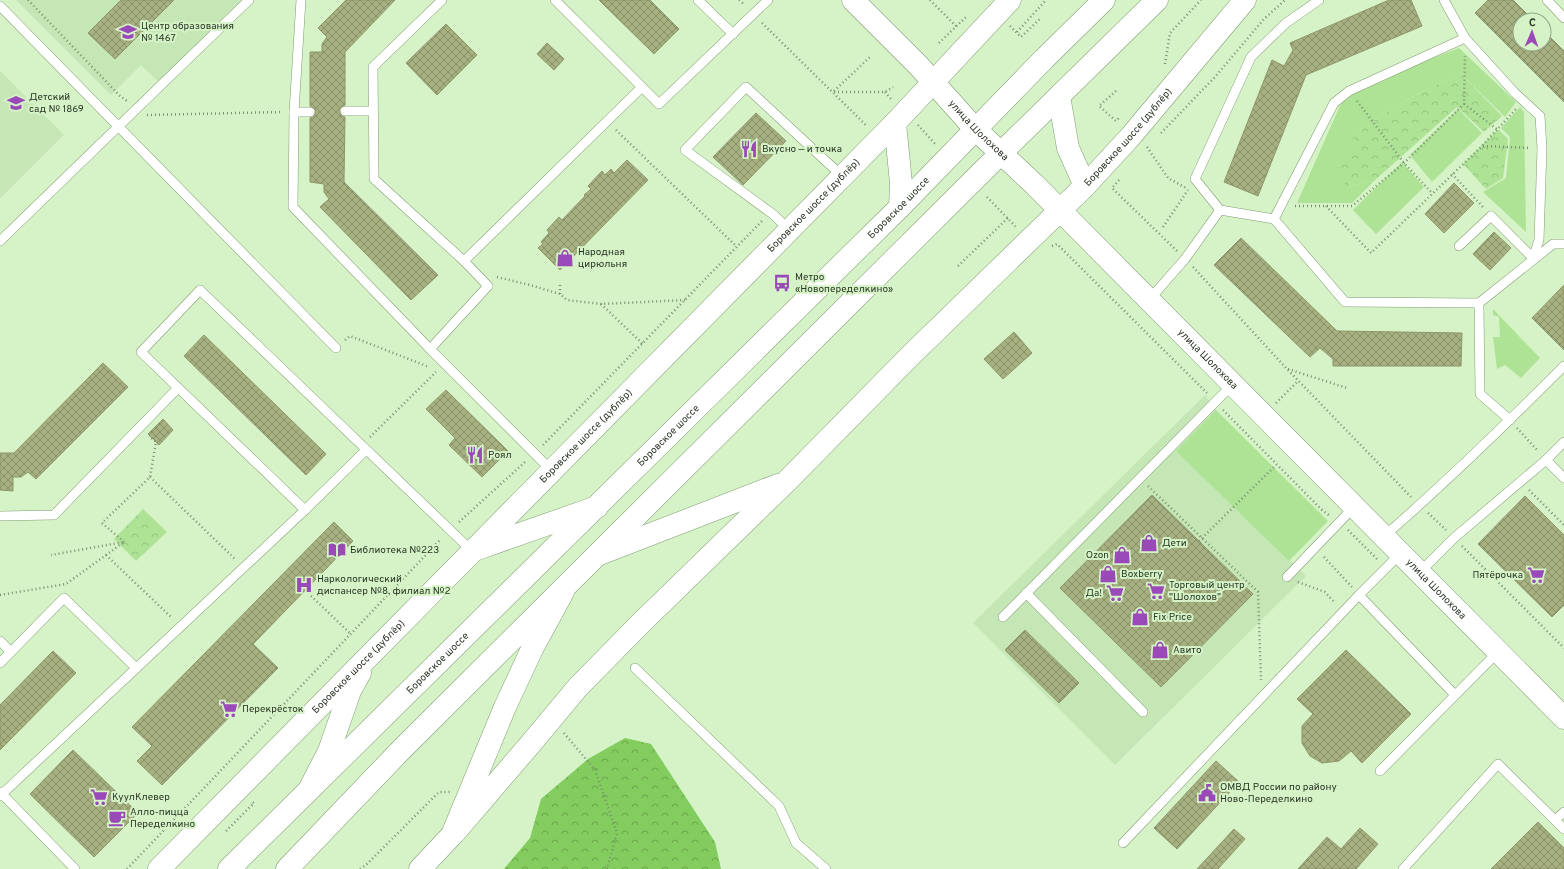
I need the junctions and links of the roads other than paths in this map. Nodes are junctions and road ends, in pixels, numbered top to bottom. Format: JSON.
{"nodes":[{"id":1,"x":249,"y":0,"type":"edge"},
{"id":2,"x":301,"y":0,"type":"edge"},
{"id":3,"x":442,"y":0,"type":"edge"},
{"id":4,"x":554,"y":0,"type":"edge"},
{"id":5,"x":698,"y":0,"type":"edge"},
{"id":6,"x":768,"y":0,"type":"edge"},
{"id":7,"x":853,"y":0,"type":"edge"},
{"id":8,"x":1010,"y":0,"type":"edge"},
{"id":9,"x":1104,"y":0,"type":"edge"},
{"id":10,"x":1157,"y":0,"type":"edge"},
{"id":11,"x":1245,"y":0,"type":"edge"},
{"id":12,"x":1319,"y":0,"type":"edge"},
{"id":13,"x":1444,"y":0,"type":"edge"},
{"id":14,"x":1547,"y":0,"type":"edge"},
{"id":15,"x":0,"y":6,"type":"edge"},
{"id":16,"x":1564,"y":18,"type":"edge"},
{"id":17,"x":733,"y":34,"type":"junction"},
{"id":18,"x":1465,"y":38,"type":"junction"},
{"id":19,"x":933,"y":82,"type":"junction"},
{"id":20,"x":642,"y":87,"type":"junction"},
{"id":21,"x":1059,"y":96,"type":"junction"},
{"id":22,"x":373,"y":111,"type":"junction"},
{"id":23,"x":294,"y":112,"type":"junction"},
{"id":24,"x":310,"y":112,"type":"dead end"},
{"id":25,"x":345,"y":112,"type":"dead end"},
{"id":26,"x":905,"y":122,"type":"junction"},
{"id":27,"x":119,"y":126,"type":"junction"},
{"id":28,"x":976,"y":129,"type":"junction"},
{"id":29,"x":1001,"y":153,"type":"junction"},
{"id":30,"x":842,"y":176,"type":"junction"},
{"id":31,"x":1085,"y":186,"type":"junction"},
{"id":32,"x":900,"y":207,"type":"junction"},
{"id":33,"x":1059,"y":210,"type":"junction"},
{"id":34,"x":1220,"y":210,"type":"junction"},
{"id":35,"x":1274,"y":219,"type":"junction"},
{"id":36,"x":789,"y":230,"type":"junction"},
{"id":37,"x":0,"y":241,"type":"edge"},
{"id":38,"x":1564,"y":244,"type":"edge"},
{"id":39,"x":1459,"y":246,"type":"dead end"},
{"id":40,"x":1533,"y":258,"type":"junction"},
{"id":41,"x":464,"y":261,"type":"junction"},
{"id":42,"x":1149,"y":300,"type":"junction"},
{"id":43,"x":1479,"y":303,"type":"junction"},
{"id":44,"x":336,"y":348,"type":"road end"},
{"id":45,"x":430,"y":349,"type":"junction"},
{"id":46,"x":1564,"y":366,"type":"edge"},
{"id":47,"x":1233,"y":384,"type":"junction"},
{"id":48,"x":178,"y":388,"type":"junction"},
{"id":49,"x":1510,"y":420,"type":"junction"},
{"id":50,"x":1564,"y":442,"type":"edge"},
{"id":51,"x":364,"y":447,"type":"junction"},
{"id":52,"x":1546,"y":460,"type":"junction"},
{"id":53,"x":551,"y":470,"type":"junction"},
{"id":54,"x":1564,"y":478,"type":"edge"},
{"id":55,"x":787,"y":481,"type":"junction"},
{"id":56,"x":597,"y":507,"type":"junction"},
{"id":57,"x":1354,"y":507,"type":"junction"},
{"id":58,"x":305,"y":510,"type":"junction"},
{"id":59,"x":0,"y":516,"type":"edge"},
{"id":60,"x":1383,"y":537,"type":"junction"},
{"id":61,"x":472,"y":551,"type":"junction"},
{"id":62,"x":1400,"y":554,"type":"junction"},
{"id":63,"x":597,"y":555,"type":"junction"},
{"id":64,"x":1419,"y":573,"type":"junction"},
{"id":65,"x":1287,"y":577,"type":"road end"},
{"id":66,"x":568,"y":584,"type":"junction"},
{"id":67,"x":1026,"y":593,"type":"junction"},
{"id":68,"x":1359,"y":594,"type":"junction"},
{"id":69,"x":1003,"y":617,"type":"dead end"},
{"id":70,"x":0,"y":641,"type":"edge"},
{"id":71,"x":11,"y":652,"type":"junction"},
{"id":72,"x":1498,"y":652,"type":"junction"},
{"id":73,"x":370,"y":654,"type":"junction"},
{"id":74,"x":0,"y":663,"type":"edge"},
{"id":75,"x":136,"y":668,"type":"junction"},
{"id":76,"x":635,"y":668,"type":"dead end"},
{"id":77,"x":1455,"y":696,"type":"junction"},
{"id":78,"x":1143,"y":712,"type":"dead end"},
{"id":79,"x":1564,"y":718,"type":"edge"},
{"id":80,"x":1380,"y":771,"type":"dead end"},
{"id":81,"x":308,"y":792,"type":"junction"},
{"id":82,"x":1,"y":794,"type":"edge"},
{"id":83,"x":1564,"y":812,"type":"edge"},
{"id":84,"x":1555,"y":820,"type":"junction"},
{"id":85,"x":1564,"y":829,"type":"edge"},
{"id":86,"x":452,"y":835,"type":"junction"},
{"id":87,"x":1123,"y":843,"type":"dead end"},
{"id":88,"x":75,"y":869,"type":"edge"},
{"id":89,"x":159,"y":869,"type":"edge"},
{"id":90,"x":229,"y":869,"type":"edge"},
{"id":91,"x":287,"y":869,"type":"edge"},
{"id":92,"x":420,"y":869,"type":"edge"},
{"id":93,"x":826,"y":869,"type":"edge"},
{"id":94,"x":1403,"y":869,"type":"edge"}],
"edges":[{"from":1,"to":27,"type":"lane"},
{"from":2,"to":23,"type":"lane"},
{"from":3,"to":22,"type":"lane"},
{"from":4,"to":20,"type":"lane"},
{"from":5,"to":17,"type":"lane"},
{"from":6,"to":17,"type":"lane"},
{"from":7,"to":19,"type":"street","name":"улица Шолохова"},
{"from":8,"to":19,"type":"street","name":"Боровское шоссе (дублёр)"},
{"from":9,"to":28,"type":"street","name":"Боровское шоссе"},
{"from":10,"to":21,"type":"street"},
{"from":11,"to":31,"type":"street","name":"Боровское шоссе (дублёр)"},
{"from":12,"to":34,"type":"lane"},
{"from":13,"to":18,"type":"lane"},
{"from":14,"to":16,"type":"lane"},
{"from":15,"to":27,"type":"lane"},
{"from":17,"to":20,"type":"lane"},
{"from":18,"to":35,"type":"lane"},
{"from":18,"to":40,"type":"lane"},
{"from":19,"to":26,"type":"street","name":"Боровское шоссе (дублёр)"},
{"from":19,"to":28,"type":"street","name":"улица Шолохова"},
{"from":20,"to":41,"type":"lane"},
{"from":21,"to":29,"type":"street"},
{"from":21,"to":31,"type":"street"},
{"from":22,"to":25,"type":"lane"},
{"from":22,"to":41,"type":"lane"},
{"from":23,"to":24,"type":"lane"},
{"from":23,"to":45,"type":"lane"},
{"from":26,"to":30,"type":"street","name":"Боровское шоссе (дублёр)"},
{"from":26,"to":32,"type":"street"},
{"from":27,"to":37,"type":"lane"},
{"from":27,"to":44,"type":"lane"},
{"from":28,"to":29,"type":"street","name":"улица Шолохова"},
{"from":28,"to":32,"type":"street","name":"Боровское шоссе"},
{"from":29,"to":33,"type":"street","name":"улица Шолохова"},
{"from":29,"to":63,"type":"street"},
{"from":30,"to":36,"type":"street","name":"Боровское шоссе (дублёр)"},
{"from":30,"to":36,"type":"lane"},
{"from":31,"to":33,"type":"street","name":"Боровское шоссе (дублёр)"},
{"from":32,"to":56,"type":"street","name":"Боровское шоссе"},
{"from":33,"to":42,"type":"street","name":"улица Шолохова"},
{"from":33,"to":55,"type":"street","name":"Боровское шоссе (дублёр)"},
{"from":34,"to":35,"type":"lane"},
{"from":34,"to":42,"type":"lane"},
{"from":35,"to":43,"type":"lane"},
{"from":36,"to":53,"type":"street","name":"Боровское шоссе (дублёр)"},
{"from":38,"to":40,"type":"lane"},
{"from":39,"to":40,"type":"lane"},
{"from":40,"to":43,"type":"lane"},
{"from":41,"to":45,"type":"lane"},
{"from":42,"to":47,"type":"street","name":"улица Шолохова"},
{"from":43,"to":49,"type":"lane"},
{"from":45,"to":53,"type":"lane"},
{"from":46,"to":49,"type":"lane"},
{"from":47,"to":57,"type":"street","name":"улица Шолохова"},
{"from":47,"to":67,"type":"lane"},
{"from":48,"to":51,"type":"lane"},
{"from":48,"to":58,"type":"lane"},
{"from":48,"to":59,"type":"lane"},
{"from":49,"to":60,"type":"lane"},
{"from":50,"to":52,"type":"lane"},
{"from":51,"to":58,"type":"lane"},
{"from":51,"to":61,"type":"lane"},
{"from":52,"to":54,"type":"lane"},
{"from":52,"to":64,"type":"lane"},
{"from":53,"to":61,"type":"street","name":"Боровское шоссе (дублёр)"},
{"from":55,"to":63,"type":"street"},
{"from":55,"to":86,"type":"street","name":"Боровское шоссе (дублёр)"},
{"from":56,"to":61,"type":"street"},
{"from":56,"to":81,"type":"street","name":"Боровское шоссе"},
{"from":57,"to":60,"type":"street","name":"улица Шолохова"},
{"from":57,"to":65,"type":"lane"},
{"from":58,"to":75,"type":"lane"},
{"from":60,"to":62,"type":"street","name":"улица Шолохова"},
{"from":61,"to":73,"type":"street","name":"Боровское шоссе (дублёр)"},
{"from":62,"to":64,"type":"street","name":"улица Шолохова"},
{"from":62,"to":68,"type":"lane"},
{"from":63,"to":66,"type":"street"},
{"from":64,"to":72,"type":"street","name":"улица Шолохова"},
{"from":66,"to":86,"type":"street"},
{"from":66,"to":91,"type":"street"},
{"from":67,"to":69,"type":"lane"},
{"from":67,"to":78,"type":"lane"},
{"from":68,"to":77,"type":"lane"},
{"from":68,"to":87,"type":"lane"},
{"from":70,"to":71,"type":"lane"},
{"from":71,"to":74,"type":"lane"},
{"from":71,"to":75,"type":"lane"},
{"from":72,"to":77,"type":"lane"},
{"from":72,"to":79,"type":"street","name":"улица Шолохова"},
{"from":73,"to":81,"type":"street"},
{"from":73,"to":89,"type":"street","name":"Боровское шоссе (дублёр)"},
{"from":75,"to":82,"type":"lane"},
{"from":76,"to":93,"type":"lane"},
{"from":77,"to":80,"type":"lane"},
{"from":81,"to":90,"type":"street","name":"Боровское шоссе"},
{"from":82,"to":88,"type":"lane"},
{"from":83,"to":84,"type":"lane"},
{"from":84,"to":85,"type":"lane"},
{"from":84,"to":94,"type":"lane"},
{"from":86,"to":92,"type":"street","name":"Боровское шоссе (дублёр)"}]}
